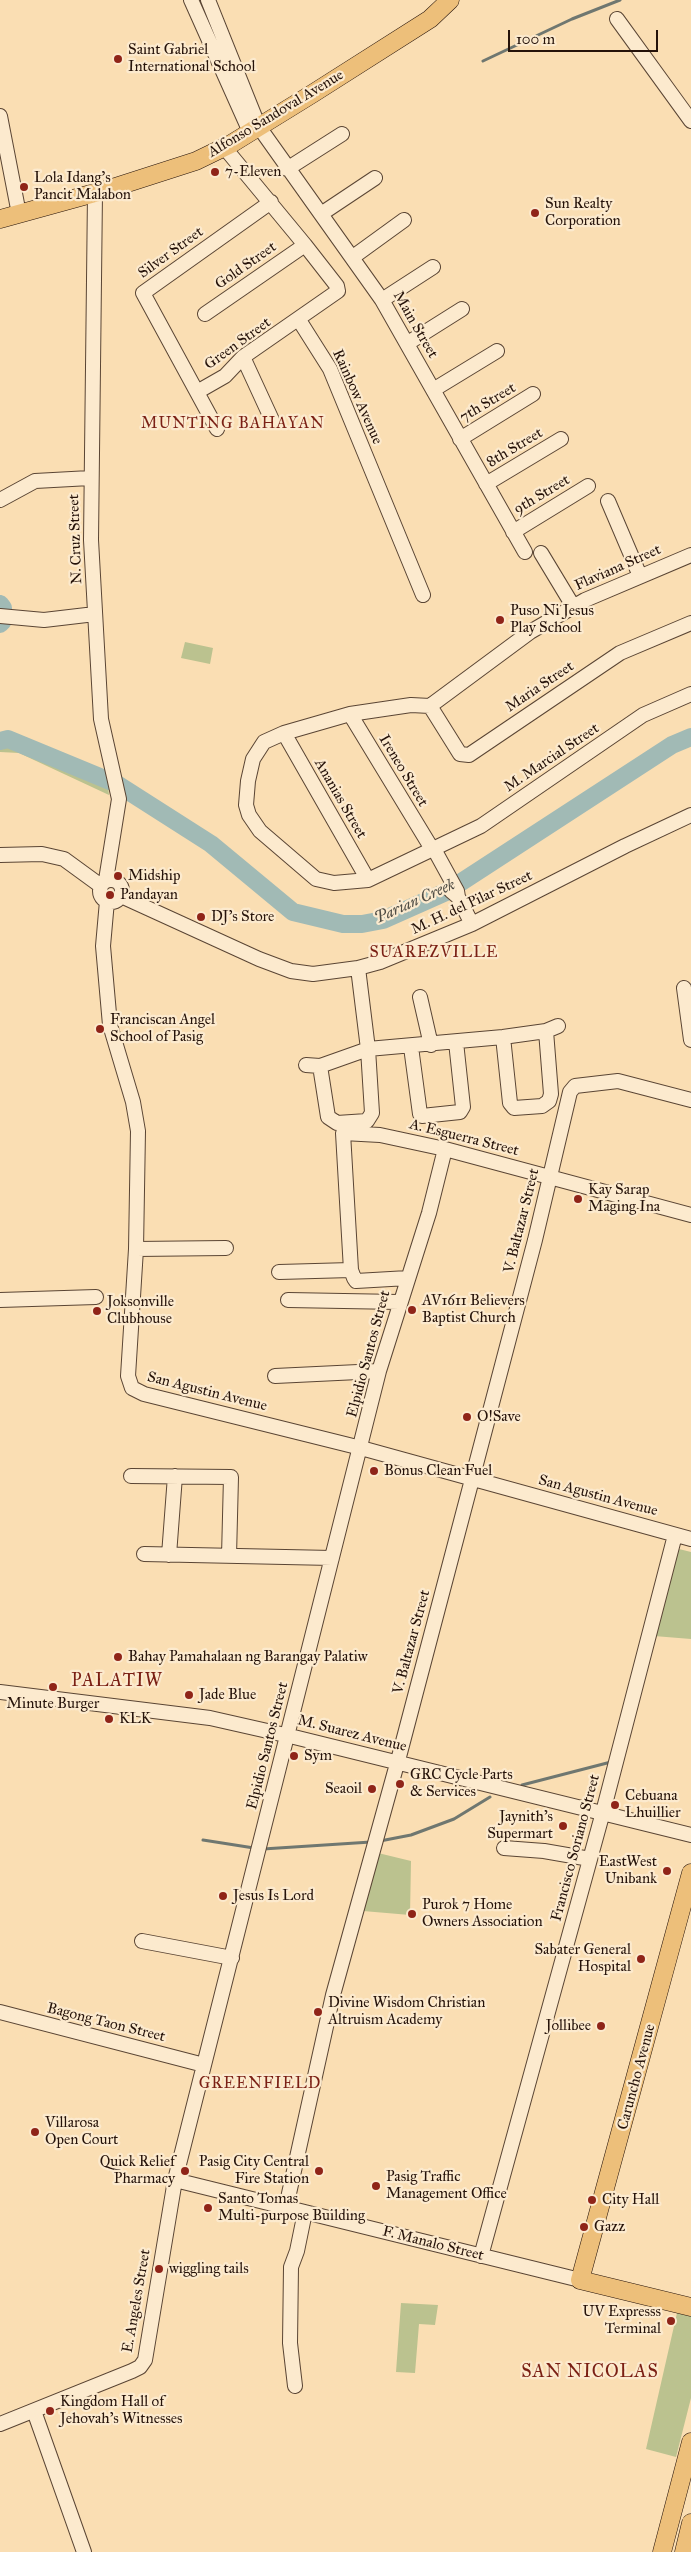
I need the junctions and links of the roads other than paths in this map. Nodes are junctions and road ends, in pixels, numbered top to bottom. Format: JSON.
{"nodes":[{"id":1,"x":191,"y":0,"type":"edge"},
{"id":2,"x":208,"y":0,"type":"edge"},
{"id":3,"x":450,"y":0,"type":"edge"},
{"id":4,"x":617,"y":18,"type":"dead end"},
{"id":5,"x":233,"y":79,"type":"junction"},
{"id":6,"x":0,"y":116,"type":"edge"},
{"id":7,"x":691,"y":120,"type":"edge"},
{"id":8,"x":254,"y":129,"type":"junction"},
{"id":9,"x":342,"y":134,"type":"dead end"},
{"id":10,"x":224,"y":147,"type":"junction"},
{"id":11,"x":287,"y":169,"type":"junction"},
{"id":12,"x":375,"y":178,"type":"dead end"},
{"id":13,"x":94,"y":193,"type":"junction"},
{"id":14,"x":271,"y":202,"type":"junction"},
{"id":15,"x":19,"y":214,"type":"junction"},
{"id":16,"x":321,"y":214,"type":"junction"},
{"id":17,"x":0,"y":219,"type":"edge"},
{"id":18,"x":404,"y":220,"type":"dead end"},
{"id":19,"x":305,"y":245,"type":"junction"},
{"id":20,"x":353,"y":257,"type":"junction"},
{"id":21,"x":433,"y":267,"type":"dead end"},
{"id":22,"x":382,"y":300,"type":"junction"},
{"id":23,"x":462,"y":309,"type":"dead end"},
{"id":24,"x":205,"y":314,"type":"dead end"},
{"id":25,"x":299,"y":320,"type":"junction"},
{"id":26,"x":408,"y":343,"type":"junction"},
{"id":27,"x":497,"y":351,"type":"dead end"},
{"id":28,"x":243,"y":356,"type":"junction"},
{"id":29,"x":433,"y":390,"type":"junction"},
{"id":30,"x":196,"y":392,"type":"junction"},
{"id":31,"x":533,"y":394,"type":"dead end"},
{"id":32,"x":272,"y":420,"type":"dead end"},
{"id":33,"x":217,"y":429,"type":"dead end"},
{"id":34,"x":460,"y":439,"type":"junction"},
{"id":35,"x":561,"y":439,"type":"dead end"},
{"id":36,"x":90,"y":478,"type":"junction"},
{"id":37,"x":486,"y":484,"type":"junction"},
{"id":38,"x":588,"y":486,"type":"dead end"},
{"id":39,"x":0,"y":500,"type":"edge"},
{"id":40,"x":608,"y":501,"type":"dead end"},
{"id":41,"x":513,"y":532,"type":"junction"},
{"id":42,"x":524,"y":552,"type":"dead end"},
{"id":43,"x":541,"y":553,"type":"dead end"},
{"id":44,"x":691,"y":554,"type":"edge"},
{"id":45,"x":640,"y":576,"type":"junction"},
{"id":46,"x":423,"y":596,"type":"dead end"},
{"id":47,"x":573,"y":606,"type":"junction"},
{"id":48,"x":94,"y":614,"type":"junction"},
{"id":49,"x":3,"y":616,"type":"edge"},
{"id":50,"x":691,"y":623,"type":"edge"},
{"id":51,"x":691,"y":694,"type":"edge"},
{"id":52,"x":430,"y":706,"type":"junction"},
{"id":53,"x":350,"y":714,"type":"junction"},
{"id":54,"x":284,"y":733,"type":"junction"},
{"id":55,"x":691,"y":816,"type":"edge"},
{"id":56,"x":431,"y":849,"type":"junction"},
{"id":57,"x":0,"y":855,"type":"edge"},
{"id":58,"x":368,"y":880,"type":"junction"},
{"id":59,"x":104,"y":883,"type":"junction"},
{"id":60,"x":114,"y":898,"type":"junction"},
{"id":61,"x":472,"y":924,"type":"junction"},
{"id":62,"x":358,"y":968,"type":"junction"},
{"id":63,"x":684,"y":988,"type":"dead end"},
{"id":64,"x":420,"y":997,"type":"dead end"},
{"id":65,"x":503,"y":1037,"type":"junction"},
{"id":66,"x":691,"y":1040,"type":"edge"},
{"id":67,"x":456,"y":1042,"type":"junction"},
{"id":68,"x":431,"y":1045,"type":"junction"},
{"id":69,"x":410,"y":1047,"type":"junction"},
{"id":70,"x":368,"y":1050,"type":"junction"},
{"id":71,"x":691,"y":1100,"type":"edge"},
{"id":72,"x":445,"y":1148,"type":"junction"},
{"id":73,"x":551,"y":1177,"type":"junction"},
{"id":74,"x":691,"y":1215,"type":"edge"},
{"id":75,"x":136,"y":1248,"type":"junction"},
{"id":76,"x":226,"y":1248,"type":"dead end"},
{"id":77,"x":351,"y":1270,"type":"junction"},
{"id":78,"x":279,"y":1272,"type":"dead end"},
{"id":79,"x":408,"y":1278,"type":"junction"},
{"id":80,"x":96,"y":1297,"type":"dead end"},
{"id":81,"x":0,"y":1300,"type":"edge"},
{"id":82,"x":288,"y":1300,"type":"dead end"},
{"id":83,"x":400,"y":1302,"type":"junction"},
{"id":84,"x":379,"y":1371,"type":"junction"},
{"id":85,"x":275,"y":1376,"type":"dead end"},
{"id":86,"x":361,"y":1448,"type":"junction"},
{"id":87,"x":131,"y":1476,"type":"dead end"},
{"id":88,"x":175,"y":1476,"type":"junction"},
{"id":89,"x":472,"y":1478,"type":"junction"},
{"id":90,"x":675,"y":1535,"type":"junction"},
{"id":91,"x":691,"y":1539,"type":"edge"},
{"id":92,"x":144,"y":1554,"type":"dead end"},
{"id":93,"x":169,"y":1555,"type":"junction"},
{"id":94,"x":229,"y":1556,"type":"junction"},
{"id":95,"x":332,"y":1558,"type":"junction"},
{"id":96,"x":0,"y":1692,"type":"edge"},
{"id":97,"x":287,"y":1735,"type":"junction"},
{"id":98,"x":397,"y":1762,"type":"junction"},
{"id":99,"x":603,"y":1812,"type":"junction"},
{"id":100,"x":691,"y":1835,"type":"edge"},
{"id":101,"x":504,"y":1848,"type":"dead end"},
{"id":102,"x":590,"y":1859,"type":"junction"},
{"id":103,"x":691,"y":1873,"type":"edge"},
{"id":104,"x":142,"y":1941,"type":"dead end"},
{"id":105,"x":232,"y":1958,"type":"junction"},
{"id":106,"x":0,"y":2012,"type":"edge"},
{"id":107,"x":204,"y":2065,"type":"junction"},
{"id":108,"x":175,"y":2180,"type":"junction"},
{"id":109,"x":286,"y":2208,"type":"junction"},
{"id":110,"x":305,"y":2212,"type":"junction"},
{"id":111,"x":481,"y":2256,"type":"junction"},
{"id":112,"x":580,"y":2280,"type":"junction"},
{"id":113,"x":691,"y":2307,"type":"edge"},
{"id":114,"x":295,"y":2386,"type":"dead end"},
{"id":115,"x":34,"y":2411,"type":"junction"},
{"id":116,"x":0,"y":2424,"type":"edge"},
{"id":117,"x":691,"y":2442,"type":"edge"},
{"id":118,"x":691,"y":2523,"type":"edge"},
{"id":119,"x":84,"y":2552,"type":"edge"},
{"id":120,"x":662,"y":2552,"type":"edge"},
{"id":121,"x":684,"y":2552,"type":"edge"}],
"edges":[{"from":1,"to":5,"type":"street"},
{"from":2,"to":5,"type":"street"},
{"from":3,"to":8,"type":"main road","name":"Alfonso Sandoval Avenue"},
{"from":4,"to":7,"type":"street"},
{"from":5,"to":8,"type":"street","name":"Main Street"},
{"from":6,"to":15,"type":"street"},
{"from":8,"to":10,"type":"main road","name":"Alfonso Sandoval Avenue"},
{"from":8,"to":11,"type":"street","name":"Main Street"},
{"from":9,"to":11,"type":"street"},
{"from":10,"to":13,"type":"main road","name":"Alfonso Sandoval Avenue"},
{"from":10,"to":14,"type":"street"},
{"from":11,"to":16,"type":"street","name":"Main Street"},
{"from":12,"to":16,"type":"street"},
{"from":13,"to":15,"type":"main road","name":"Alfonso Sandoval Avenue"},
{"from":13,"to":36,"type":"street","name":"N. Cruz Street"},
{"from":14,"to":19,"type":"street"},
{"from":14,"to":30,"type":"street","name":"Silver Street"},
{"from":15,"to":17,"type":"main road","name":"Alfonso Sandoval Avenue"},
{"from":16,"to":20,"type":"street","name":"Main Street"},
{"from":18,"to":20,"type":"street"},
{"from":19,"to":24,"type":"street","name":"Gold Street"},
{"from":19,"to":25,"type":"street"},
{"from":20,"to":22,"type":"street","name":"Main Street"},
{"from":21,"to":22,"type":"street"},
{"from":22,"to":26,"type":"street","name":"Main Street"},
{"from":23,"to":26,"type":"street"},
{"from":25,"to":28,"type":"street","name":"Green Street"},
{"from":25,"to":46,"type":"street","name":"Rainbow Avenue"},
{"from":26,"to":29,"type":"street","name":"Main Street"},
{"from":27,"to":29,"type":"street"},
{"from":28,"to":30,"type":"street","name":"Green Street"},
{"from":28,"to":32,"type":"street"},
{"from":29,"to":34,"type":"street","name":"Main Street"},
{"from":30,"to":33,"type":"street","name":"Silver Street"},
{"from":31,"to":34,"type":"street","name":"7th Street"},
{"from":34,"to":37,"type":"street","name":"Main Street"},
{"from":35,"to":37,"type":"street","name":"8th Street"},
{"from":36,"to":39,"type":"street"},
{"from":36,"to":48,"type":"street","name":"N. Cruz Street"},
{"from":37,"to":41,"type":"street","name":"Main Street"},
{"from":38,"to":41,"type":"street","name":"9th Street"},
{"from":40,"to":45,"type":"street"},
{"from":41,"to":42,"type":"street","name":"Main Street"},
{"from":43,"to":47,"type":"street"},
{"from":44,"to":45,"type":"street","name":"Flaviana Street"},
{"from":45,"to":47,"type":"street","name":"Flaviana Street"},
{"from":47,"to":52,"type":"street","name":"Flaviana Street"},
{"from":48,"to":49,"type":"street"},
{"from":48,"to":59,"type":"street","name":"N. Cruz Street"},
{"from":50,"to":52,"type":"street","name":"Maria Street"},
{"from":51,"to":56,"type":"street","name":"M. Marcial Street"},
{"from":52,"to":53,"type":"street"},
{"from":53,"to":54,"type":"street","name":"M. Marcial Street"},
{"from":53,"to":56,"type":"street","name":"Ireneo Street"},
{"from":54,"to":58,"type":"street","name":"Ananias Street"},
{"from":54,"to":58,"type":"street","name":"M. Marcial Street"},
{"from":55,"to":61,"type":"street","name":"M. H. del Pilar Street"},
{"from":56,"to":58,"type":"street","name":"M. Marcial Street"},
{"from":56,"to":61,"type":"street","name":"Ireneo Street"},
{"from":57,"to":59,"type":"street"},
{"from":59,"to":60,"type":"street"},
{"from":59,"to":60,"type":"street"},
{"from":60,"to":62,"type":"street","name":"M. H. del Pilar Street"},
{"from":60,"to":75,"type":"street","name":"San Agustin Avenue"},
{"from":61,"to":62,"type":"street","name":"M. H. del Pilar Street"},
{"from":62,"to":70,"type":"street"},
{"from":63,"to":66,"type":"street"},
{"from":64,"to":68,"type":"street"},
{"from":65,"to":65,"type":"street"},
{"from":65,"to":67,"type":"street"},
{"from":67,"to":68,"type":"street"},
{"from":67,"to":69,"type":"street"},
{"from":68,"to":69,"type":"street"},
{"from":69,"to":70,"type":"street"},
{"from":70,"to":70,"type":"street"},
{"from":71,"to":73,"type":"street","name":"V. Baltazar Street"},
{"from":72,"to":73,"type":"street","name":"A. Esguerra Street"},
{"from":72,"to":77,"type":"street","name":"A. Esguerra Street"},
{"from":72,"to":79,"type":"street","name":"Elpidio Santos Street"},
{"from":73,"to":74,"type":"street","name":"A. Esguerra Street"},
{"from":73,"to":89,"type":"street","name":"V. Baltazar Street"},
{"from":75,"to":76,"type":"street"},
{"from":75,"to":86,"type":"street","name":"San Agustin Avenue"},
{"from":77,"to":78,"type":"street"},
{"from":77,"to":79,"type":"street"},
{"from":79,"to":83,"type":"street","name":"Elpidio Santos Street"},
{"from":80,"to":81,"type":"street"},
{"from":82,"to":83,"type":"street"},
{"from":83,"to":84,"type":"street","name":"Elpidio Santos Street"},
{"from":84,"to":85,"type":"street"},
{"from":84,"to":86,"type":"street","name":"Elpidio Santos Street"},
{"from":86,"to":89,"type":"street","name":"San Agustin Avenue"},
{"from":86,"to":95,"type":"street","name":"Elpidio Santos Street"},
{"from":87,"to":88,"type":"street"},
{"from":88,"to":93,"type":"street"},
{"from":88,"to":94,"type":"street"},
{"from":89,"to":90,"type":"street","name":"San Agustin Avenue"},
{"from":89,"to":98,"type":"street","name":"V. Baltazar Street"},
{"from":90,"to":91,"type":"street","name":"San Agustin Avenue"},
{"from":90,"to":99,"type":"street","name":"Francisco Soriano Street"},
{"from":92,"to":93,"type":"street"},
{"from":93,"to":94,"type":"street"},
{"from":94,"to":95,"type":"street"},
{"from":95,"to":97,"type":"street","name":"Elpidio Santos Street"},
{"from":96,"to":97,"type":"street","name":"M. Suarez Avenue"},
{"from":97,"to":98,"type":"street","name":"M. Suarez Avenue"},
{"from":97,"to":105,"type":"street","name":"Elpidio Santos Street"},
{"from":98,"to":99,"type":"street","name":"M. Suarez Avenue"},
{"from":98,"to":109,"type":"street","name":"V. Baltazar Street"},
{"from":99,"to":100,"type":"street","name":"M. Suarez Avenue"},
{"from":99,"to":102,"type":"street","name":"Francisco Soriano Street"},
{"from":101,"to":102,"type":"street"},
{"from":102,"to":111,"type":"street","name":"Francisco Soriano Street"},
{"from":103,"to":112,"type":"main road","name":"Caruncho Avenue"},
{"from":104,"to":105,"type":"street"},
{"from":105,"to":107,"type":"street","name":"Elpidio Santos Street"},
{"from":106,"to":107,"type":"street","name":"Bagong Taon Street"},
{"from":107,"to":108,"type":"street","name":"Elpidio Santos Street"},
{"from":108,"to":109,"type":"street","name":"F. Manalo Street"},
{"from":108,"to":115,"type":"street","name":"E. Angeles Street"},
{"from":109,"to":110,"type":"street","name":"F. Manalo Street"},
{"from":110,"to":111,"type":"street","name":"F. Manalo Street"},
{"from":110,"to":114,"type":"street"},
{"from":111,"to":112,"type":"street","name":"F. Manalo Street"},
{"from":112,"to":113,"type":"main road","name":"F. Manalo Street"},
{"from":115,"to":116,"type":"street","name":"E. Angeles Street"},
{"from":115,"to":119,"type":"street"},
{"from":117,"to":120,"type":"main road"},
{"from":118,"to":121,"type":"main road"}]}
